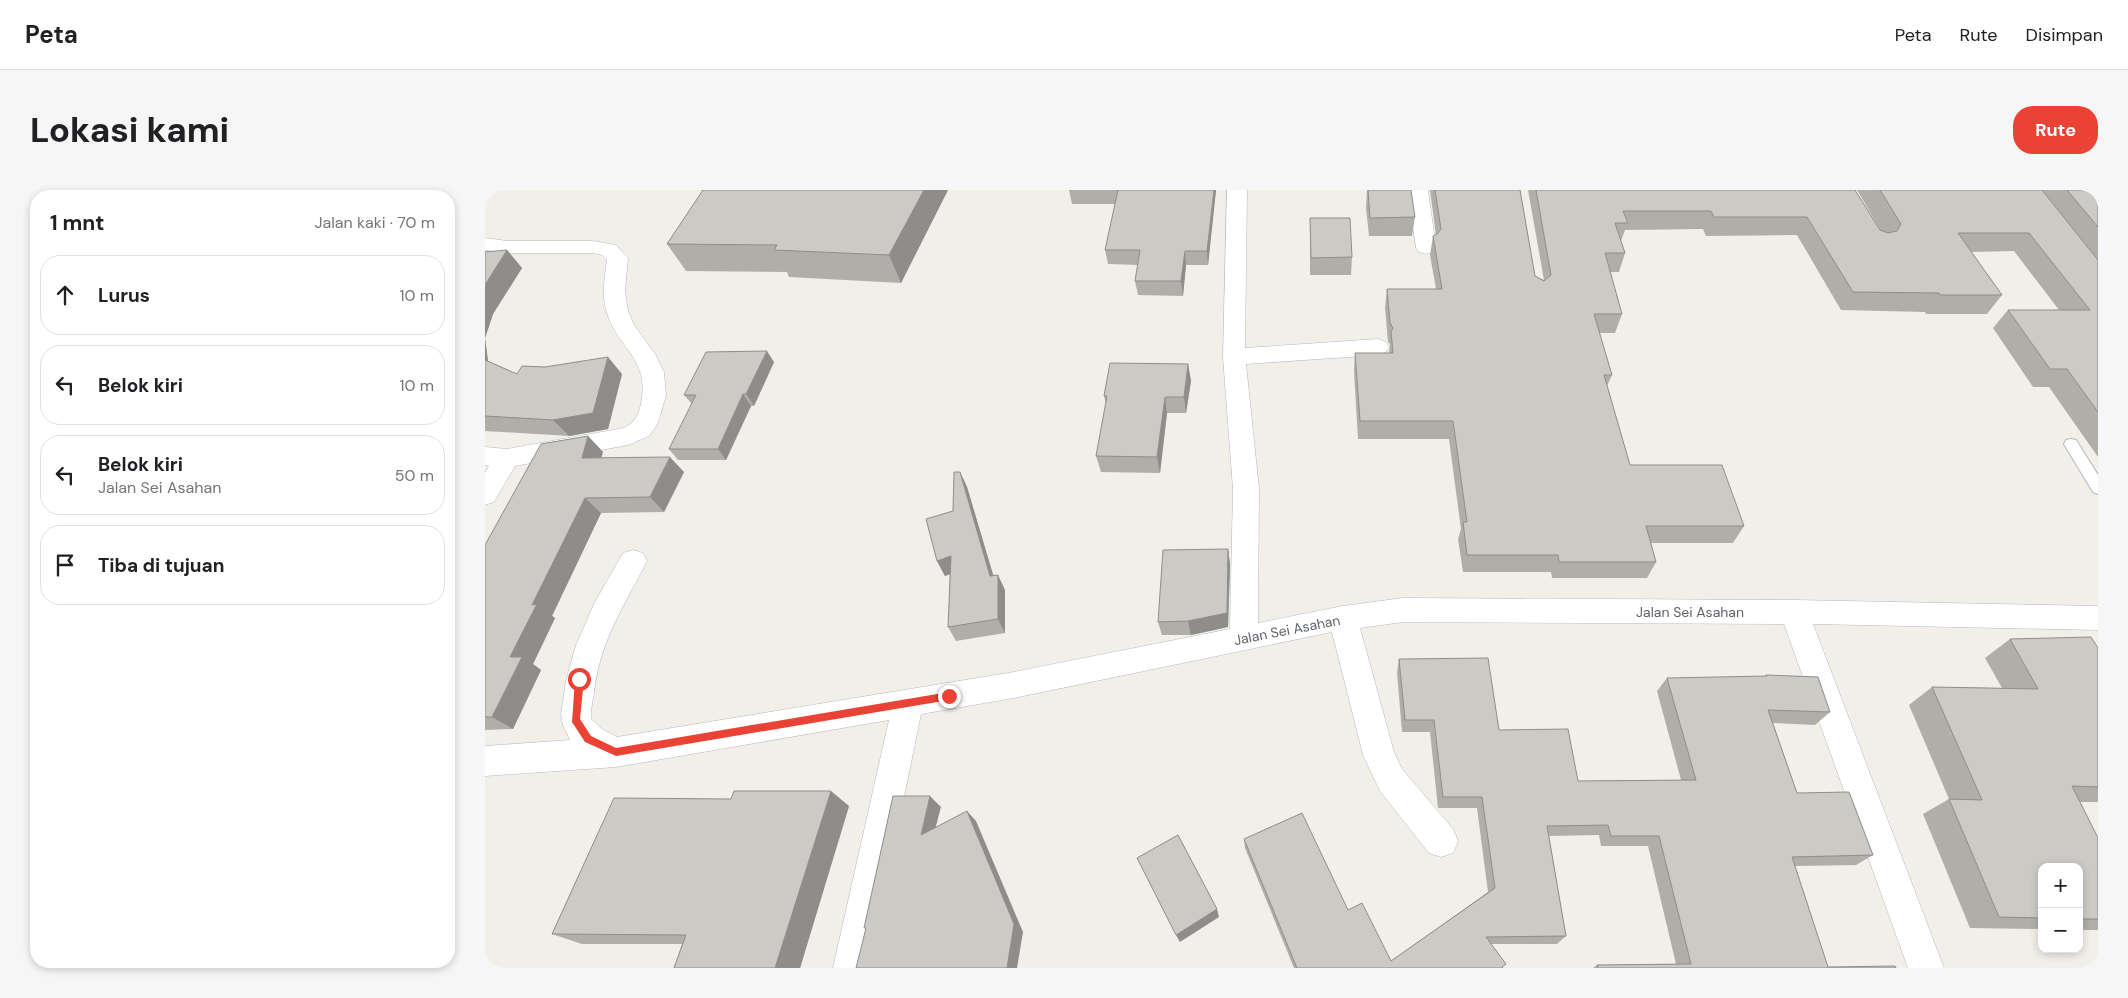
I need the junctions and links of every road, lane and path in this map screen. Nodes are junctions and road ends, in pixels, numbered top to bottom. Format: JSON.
{"nodes":[{"id":1,"x":1237,"y":190,"type":"edge"},
{"id":2,"x":1418,"y":190,"type":"edge"},
{"id":3,"x":485,"y":244,"type":"edge"},
{"id":4,"x":1426,"y":248,"type":"dead end"},
{"id":5,"x":1378,"y":347,"type":"dead end"},
{"id":6,"x":1234,"y":357,"type":"junction"},
{"id":7,"x":2071,"y":444,"type":"dead end"},
{"id":8,"x":496,"y":457,"type":"edge"},
{"id":9,"x":2098,"y":488,"type":"edge"},
{"id":10,"x":485,"y":495,"type":"edge"},
{"id":11,"x":633,"y":561,"type":"dead end"},
{"id":12,"x":1794,"y":612,"type":"junction"},
{"id":13,"x":1343,"y":618,"type":"junction"},
{"id":14,"x":2098,"y":618,"type":"edge"},
{"id":15,"x":1244,"y":638,"type":"junction"},
{"id":16,"x":908,"y":702,"type":"junction"},
{"id":17,"x":616,"y":752,"type":"junction"},
{"id":18,"x":485,"y":761,"type":"edge"},
{"id":19,"x":1441,"y":840,"type":"dead end"},
{"id":20,"x":851,"y":968,"type":"edge"},
{"id":21,"x":1926,"y":968,"type":"edge"}],
"edges":[{"from":1,"to":6,"type":"street"},
{"from":2,"to":4,"type":"street"},
{"from":3,"to":8,"type":"street"},
{"from":5,"to":6,"type":"street"},
{"from":6,"to":15,"type":"street"},
{"from":7,"to":9,"type":"lane"},
{"from":8,"to":10,"type":"street"},
{"from":11,"to":17,"type":"street"},
{"from":12,"to":13,"type":"street","name":"Jalan Sei Asahan"},
{"from":12,"to":14,"type":"street","name":"Jalan Sei Asahan"},
{"from":12,"to":21,"type":"street"},
{"from":13,"to":15,"type":"street","name":"Jalan Sei Asahan"},
{"from":13,"to":19,"type":"street"},
{"from":15,"to":16,"type":"street","name":"Jalan Sei Asahan"},
{"from":16,"to":17,"type":"street","name":"Jalan Sei Asahan"},
{"from":16,"to":20,"type":"street"},
{"from":17,"to":18,"type":"street","name":"Jalan Sei Asahan"}]}
